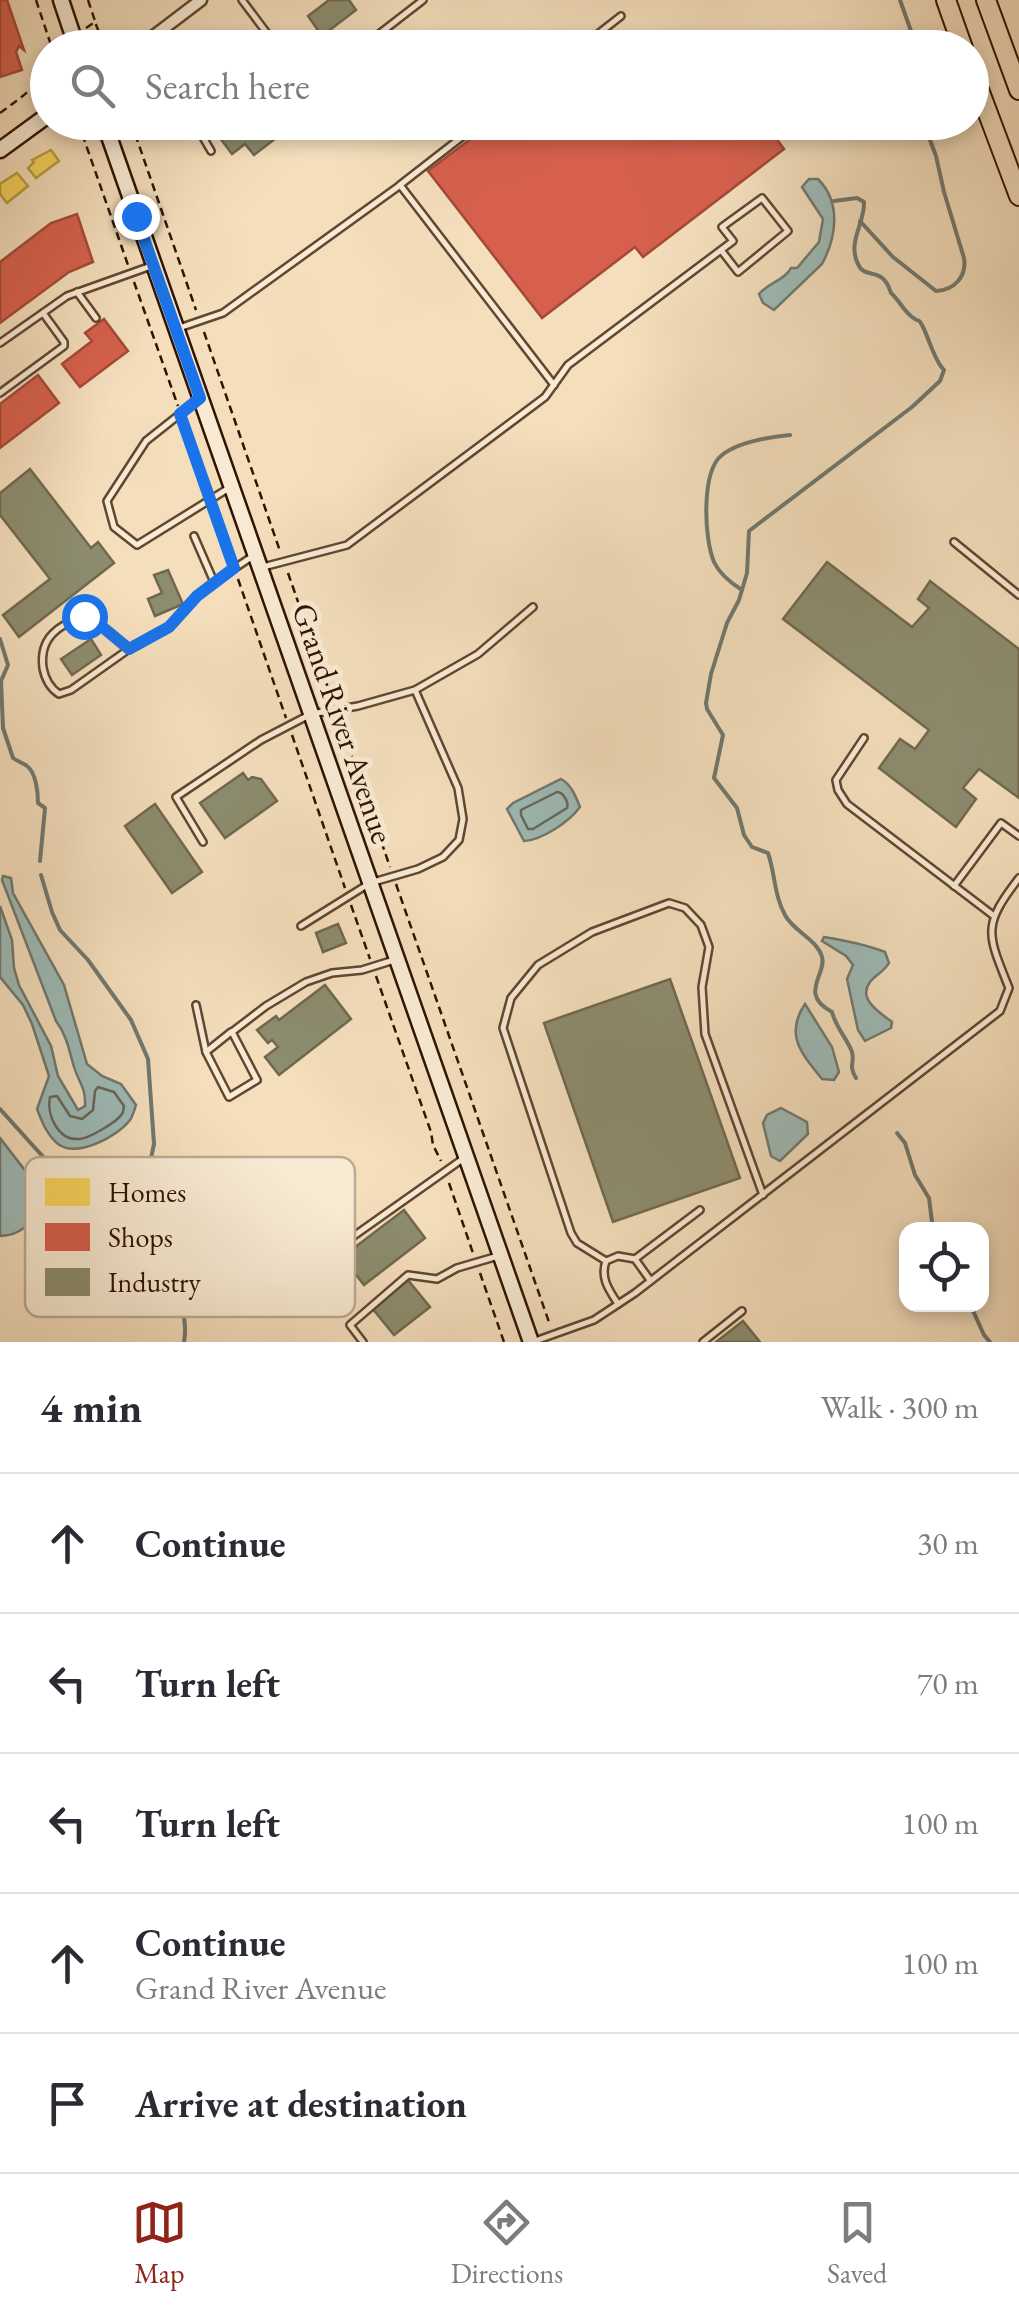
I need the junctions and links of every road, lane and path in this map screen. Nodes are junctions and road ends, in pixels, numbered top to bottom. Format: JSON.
{"nodes":[{"id":1,"x":36,"y":0,"type":"edge"},
{"id":2,"x":61,"y":0,"type":"edge"},
{"id":3,"x":88,"y":0,"type":"edge"},
{"id":4,"x":201,"y":0,"type":"edge"},
{"id":5,"x":242,"y":0,"type":"edge"},
{"id":6,"x":423,"y":0,"type":"edge"},
{"id":7,"x":946,"y":0,"type":"edge"},
{"id":8,"x":986,"y":0,"type":"edge"},
{"id":9,"x":621,"y":16,"type":"dead end"},
{"id":10,"x":96,"y":22,"type":"dead end"},
{"id":11,"x":46,"y":30,"type":"edge"},
{"id":12,"x":72,"y":30,"type":"edge"},
{"id":13,"x":162,"y":30,"type":"edge"},
{"id":14,"x":264,"y":30,"type":"edge"},
{"id":15,"x":384,"y":30,"type":"edge"},
{"id":16,"x":603,"y":30,"type":"edge"},
{"id":17,"x":957,"y":30,"type":"edge"},
{"id":18,"x":30,"y":90,"type":"edge"},
{"id":19,"x":1019,"y":90,"type":"edge"},
{"id":20,"x":0,"y":114,"type":"edge"},
{"id":21,"x":989,"y":116,"type":"edge"},
{"id":22,"x":30,"y":128,"type":"edge"},
{"id":23,"x":84,"y":140,"type":"edge"},
{"id":24,"x":110,"y":140,"type":"edge"},
{"id":25,"x":137,"y":140,"type":"edge"},
{"id":26,"x":205,"y":140,"type":"edge"},
{"id":27,"x":459,"y":140,"type":"edge"},
{"id":28,"x":0,"y":150,"type":"edge"},
{"id":29,"x":211,"y":151,"type":"dead end"},
{"id":30,"x":400,"y":185,"type":"junction"},
{"id":31,"x":1019,"y":196,"type":"edge"},
{"id":32,"x":721,"y":250,"type":"junction"},
{"id":33,"x":154,"y":266,"type":"junction"},
{"id":34,"x":131,"y":273,"type":"junction"},
{"id":35,"x":77,"y":292,"type":"junction"},
{"id":36,"x":43,"y":312,"type":"junction"},
{"id":37,"x":96,"y":318,"type":"dead end"},
{"id":38,"x":200,"y":321,"type":"junction"},
{"id":39,"x":176,"y":329,"type":"junction"},
{"id":40,"x":0,"y":343,"type":"edge"},
{"id":41,"x":554,"y":385,"type":"junction"},
{"id":42,"x":0,"y":393,"type":"edge"},
{"id":43,"x":200,"y":398,"type":"junction"},
{"id":44,"x":180,"y":414,"type":"junction"},
{"id":45,"x":231,"y":486,"type":"junction"},
{"id":46,"x":210,"y":499,"type":"junction"},
{"id":47,"x":194,"y":536,"type":"dead end"},
{"id":48,"x":954,"y":542,"type":"dead end"},
{"id":49,"x":257,"y":561,"type":"junction"},
{"id":50,"x":284,"y":562,"type":"junction"},
{"id":51,"x":234,"y":568,"type":"junction"},
{"id":52,"x":214,"y":582,"type":"junction"},
{"id":53,"x":1019,"y":595,"type":"edge"},
{"id":54,"x":533,"y":607,"type":"dead end"},
{"id":55,"x":129,"y":649,"type":"junction"},
{"id":56,"x":416,"y":690,"type":"junction"},
{"id":57,"x":336,"y":710,"type":"junction"},
{"id":58,"x":311,"y":714,"type":"junction"},
{"id":59,"x":289,"y":726,"type":"junction"},
{"id":60,"x":864,"y":738,"type":"dead end"},
{"id":61,"x":1019,"y":836,"type":"edge"},
{"id":62,"x":203,"y":842,"type":"dead end"},
{"id":63,"x":394,"y":877,"type":"junction"},
{"id":64,"x":1019,"y":878,"type":"edge"},
{"id":65,"x":370,"y":883,"type":"junction"},
{"id":66,"x":954,"y":886,"type":"junction"},
{"id":67,"x":348,"y":897,"type":"junction"},
{"id":68,"x":994,"y":916,"type":"junction"},
{"id":69,"x":302,"y":926,"type":"dead end"},
{"id":70,"x":368,"y":953,"type":"dead end"},
{"id":71,"x":397,"y":959,"type":"junction"},
{"id":72,"x":378,"y":980,"type":"dead end"},
{"id":73,"x":196,"y":1005,"type":"dead end"},
{"id":74,"x":232,"y":1032,"type":"junction"},
{"id":75,"x":206,"y":1052,"type":"junction"},
{"id":76,"x":466,"y":1157,"type":"junction"},
{"id":77,"x":444,"y":1171,"type":"junction"},
{"id":78,"x":762,"y":1195,"type":"junction"},
{"id":79,"x":700,"y":1210,"type":"dead end"},
{"id":80,"x":355,"y":1235,"type":"edge"},
{"id":81,"x":501,"y":1255,"type":"junction"},
{"id":82,"x":635,"y":1259,"type":"junction"},
{"id":83,"x":606,"y":1261,"type":"junction"},
{"id":84,"x":476,"y":1262,"type":"junction"},
{"id":85,"x":651,"y":1280,"type":"junction"},
{"id":86,"x":618,"y":1304,"type":"junction"},
{"id":87,"x":742,"y":1312,"type":"dead end"},
{"id":88,"x":553,"y":1334,"type":"junction"},
{"id":89,"x":363,"y":1342,"type":"edge"},
{"id":90,"x":504,"y":1342,"type":"edge"},
{"id":91,"x":532,"y":1342,"type":"edge"},
{"id":92,"x":703,"y":1342,"type":"edge"}],
"edges":[{"from":1,"to":11,"type":"path"},
{"from":2,"to":12,"type":"main road"},
{"from":3,"to":10,"type":"path"},
{"from":4,"to":13,"type":"street"},
{"from":5,"to":14,"type":"lane"},
{"from":6,"to":15,"type":"lane"},
{"from":7,"to":17,"type":"highway"},
{"from":8,"to":19,"type":"highway"},
{"from":9,"to":16,"type":"lane"},
{"from":18,"to":20,"type":"path"},
{"from":21,"to":31,"type":"highway"},
{"from":22,"to":28,"type":"main road"},
{"from":23,"to":34,"type":"path"},
{"from":24,"to":33,"type":"main road","name":"Grand River Avenue"},
{"from":25,"to":38,"type":"path"},
{"from":26,"to":29,"type":"lane"},
{"from":27,"to":30,"type":"lane"},
{"from":30,"to":38,"type":"lane"},
{"from":30,"to":41,"type":"lane"},
{"from":32,"to":32,"type":"lane"},
{"from":32,"to":41,"type":"lane"},
{"from":33,"to":34,"type":"lane"},
{"from":33,"to":39,"type":"main road","name":"Grand River Avenue"},
{"from":34,"to":35,"type":"lane"},
{"from":34,"to":44,"type":"path"},
{"from":35,"to":36,"type":"lane"},
{"from":35,"to":37,"type":"lane"},
{"from":36,"to":40,"type":"lane"},
{"from":36,"to":42,"type":"lane"},
{"from":38,"to":39,"type":"lane"},
{"from":38,"to":50,"type":"path"},
{"from":39,"to":43,"type":"main road","name":"Grand River Avenue"},
{"from":41,"to":50,"type":"lane"},
{"from":43,"to":44,"type":"lane"},
{"from":43,"to":45,"type":"main road","name":"Grand River Avenue"},
{"from":44,"to":46,"type":"path"},
{"from":44,"to":46,"type":"lane"},
{"from":45,"to":46,"type":"lane"},
{"from":45,"to":49,"type":"main road","name":"Grand River Avenue"},
{"from":46,"to":51,"type":"path"},
{"from":47,"to":52,"type":"lane"},
{"from":48,"to":53,"type":"lane"},
{"from":49,"to":50,"type":"lane"},
{"from":49,"to":51,"type":"lane"},
{"from":49,"to":58,"type":"main road","name":"Grand River Avenue"},
{"from":50,"to":57,"type":"path"},
{"from":51,"to":52,"type":"lane"},
{"from":51,"to":59,"type":"path"},
{"from":52,"to":55,"type":"lane"},
{"from":54,"to":56,"type":"lane"},
{"from":55,"to":55,"type":"lane"},
{"from":56,"to":57,"type":"lane"},
{"from":56,"to":63,"type":"lane"},
{"from":57,"to":58,"type":"lane"},
{"from":57,"to":63,"type":"path"},
{"from":58,"to":59,"type":"lane"},
{"from":58,"to":65,"type":"main road","name":"Grand River Avenue"},
{"from":59,"to":62,"type":"lane"},
{"from":59,"to":67,"type":"path"},
{"from":60,"to":66,"type":"lane"},
{"from":61,"to":66,"type":"lane"},
{"from":63,"to":65,"type":"lane"},
{"from":63,"to":88,"type":"path"},
{"from":64,"to":68,"type":"lane"},
{"from":65,"to":67,"type":"lane"},
{"from":65,"to":71,"type":"main road","name":"Grand River Avenue"},
{"from":66,"to":68,"type":"lane"},
{"from":67,"to":69,"type":"lane"},
{"from":67,"to":70,"type":"path"},
{"from":68,"to":78,"type":"lane"},
{"from":71,"to":74,"type":"lane"},
{"from":71,"to":76,"type":"main road","name":"Grand River Avenue"},
{"from":72,"to":77,"type":"path"},
{"from":73,"to":75,"type":"lane"},
{"from":74,"to":75,"type":"lane"},
{"from":74,"to":75,"type":"lane"},
{"from":76,"to":77,"type":"lane"},
{"from":76,"to":81,"type":"main road","name":"Grand River Avenue"},
{"from":77,"to":80,"type":"lane"},
{"from":77,"to":84,"type":"path"},
{"from":78,"to":83,"type":"lane"},
{"from":78,"to":85,"type":"lane"},
{"from":79,"to":82,"type":"lane"},
{"from":81,"to":84,"type":"lane"},
{"from":81,"to":91,"type":"main road","name":"Grand River Avenue"},
{"from":82,"to":83,"type":"lane"},
{"from":82,"to":85,"type":"lane"},
{"from":83,"to":86,"type":"lane"},
{"from":84,"to":89,"type":"lane"},
{"from":84,"to":90,"type":"path"},
{"from":85,"to":86,"type":"lane"},
{"from":86,"to":88,"type":"lane"},
{"from":87,"to":92,"type":"lane"},
{"from":88,"to":91,"type":"lane"}]}
